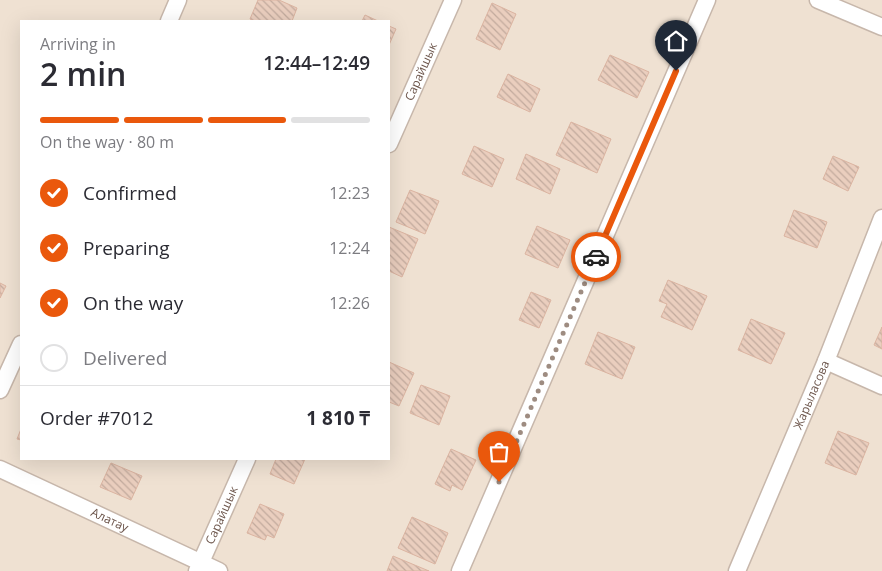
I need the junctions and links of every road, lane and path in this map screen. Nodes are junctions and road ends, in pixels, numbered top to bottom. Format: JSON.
{"nodes":[{"id":1,"x":178,"y":0,"type":"edge"},
{"id":2,"x":453,"y":0,"type":"edge"},
{"id":3,"x":707,"y":0,"type":"edge"},
{"id":4,"x":818,"y":0,"type":"edge"},
{"id":5,"x":168,"y":20,"type":"edge"},
{"id":6,"x":882,"y":28,"type":"edge"},
{"id":7,"x":390,"y":142,"type":"edge"},
{"id":8,"x":882,"y":218,"type":"edge"},
{"id":9,"x":20,"y":346,"type":"edge"},
{"id":10,"x":826,"y":360,"type":"junction"},
{"id":11,"x":882,"y":386,"type":"edge"},
{"id":12,"x":0,"y":390,"type":"edge"},
{"id":13,"x":247,"y":460,"type":"edge"},
{"id":14,"x":0,"y":469,"type":"edge"},
{"id":15,"x":198,"y":567,"type":"edge"},
{"id":16,"x":219,"y":571,"type":"edge"},
{"id":17,"x":460,"y":571,"type":"edge"},
{"id":18,"x":737,"y":571,"type":"edge"}],
"edges":[{"from":1,"to":5,"type":"street"},
{"from":2,"to":7,"type":"street","name":"Сарайшык"},
{"from":3,"to":17,"type":"street"},
{"from":4,"to":6,"type":"street"},
{"from":8,"to":10,"type":"street","name":"Жарыласова"},
{"from":9,"to":12,"type":"street"},
{"from":10,"to":11,"type":"street"},
{"from":10,"to":18,"type":"street","name":"Жарыласова"},
{"from":13,"to":15,"type":"street","name":"Сарайшык"},
{"from":14,"to":15,"type":"street","name":"Алатау"},
{"from":15,"to":16,"type":"street","name":"Алатау"}]}
